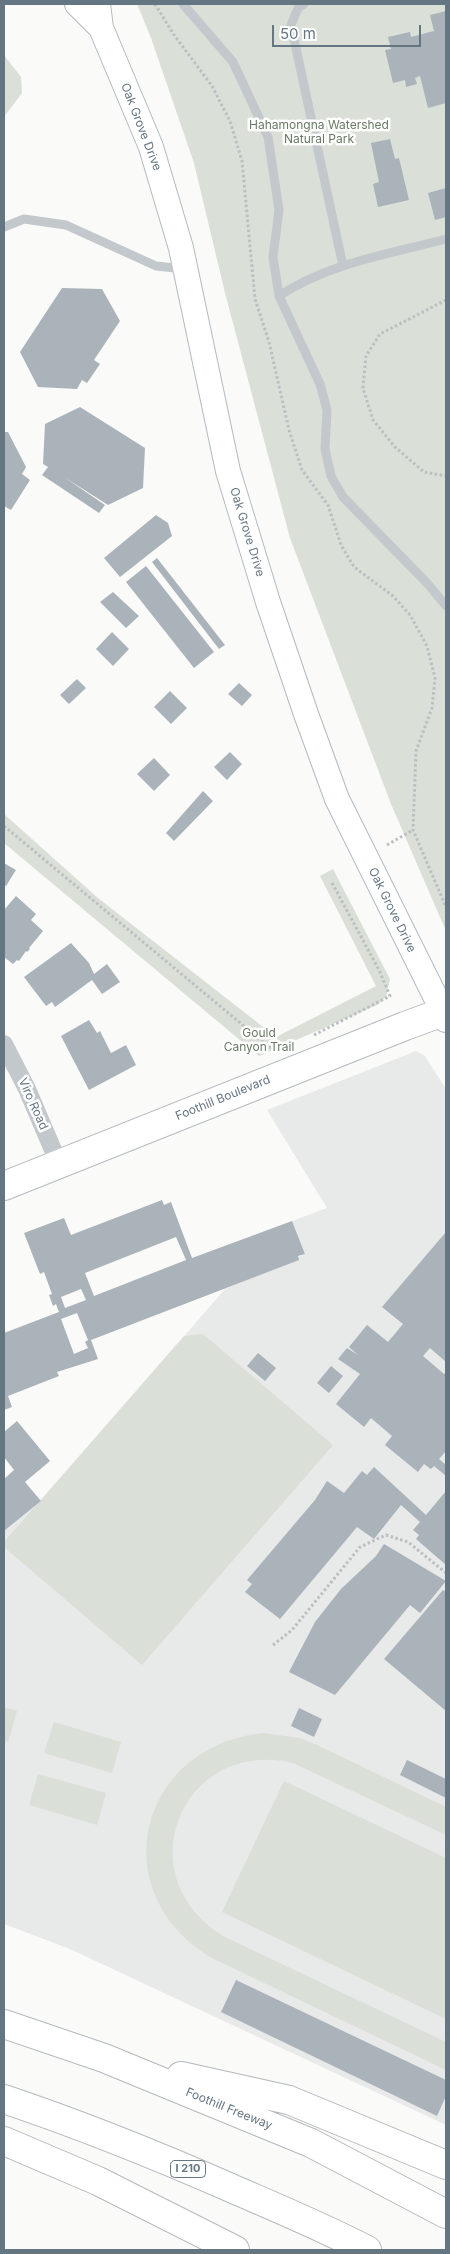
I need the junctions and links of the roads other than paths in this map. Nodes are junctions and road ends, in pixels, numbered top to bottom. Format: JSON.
{"nodes":[{"id":1,"x":77,"y":4,"type":"edge"},
{"id":2,"x":98,"y":4,"type":"edge"},
{"id":3,"x":183,"y":4,"type":"edge"},
{"id":4,"x":304,"y":4,"type":"edge"},
{"id":5,"x":101,"y":28,"type":"junction"},
{"id":6,"x":4,"y":227,"type":"edge"},
{"id":7,"x":446,"y":239,"type":"edge"},
{"id":8,"x":343,"y":266,"type":"junction"},
{"id":9,"x":185,"y":270,"type":"junction"},
{"id":10,"x":279,"y":296,"type":"junction"},
{"id":11,"x":446,"y":606,"type":"edge"},
{"id":12,"x":445,"y":1014,"type":"edge"},
{"id":13,"x":4,"y":1044,"type":"edge"},
{"id":14,"x":59,"y":1164,"type":"junction"},
{"id":15,"x":4,"y":1186,"type":"edge"},
{"id":16,"x":4,"y":2024,"type":"edge"},
{"id":17,"x":104,"y":2058,"type":"junction"},
{"id":18,"x":4,"y":2099,"type":"edge"},
{"id":19,"x":4,"y":2141,"type":"edge"},
{"id":20,"x":446,"y":2165,"type":"edge"},
{"id":21,"x":446,"y":2214,"type":"edge"},
{"id":22,"x":235,"y":2250,"type":"edge"},
{"id":23,"x":367,"y":2250,"type":"edge"}],
"edges":[{"from":1,"to":5,"type":"street","name":"Oak Grove Drive"},
{"from":2,"to":5,"type":"street","name":"Oak Grove Drive"},
{"from":3,"to":10,"type":"lane"},
{"from":4,"to":8,"type":"lane"},
{"from":5,"to":9,"type":"street","name":"Oak Grove Drive"},
{"from":6,"to":9,"type":"lane"},
{"from":7,"to":8,"type":"lane"},
{"from":8,"to":10,"type":"lane"},
{"from":9,"to":12,"type":"street","name":"Oak Grove Drive"},
{"from":10,"to":11,"type":"lane"},
{"from":12,"to":14,"type":"main road","name":"Foothill Boulevard"},
{"from":13,"to":14,"type":"street","name":"Viro Road"},
{"from":14,"to":15,"type":"main road","name":"Foothill Boulevard"},
{"from":16,"to":17,"type":"main road","name":"Foothill Freeway"},
{"from":17,"to":20,"type":"main road"},
{"from":17,"to":21,"type":"main road","name":"Foothill Freeway"},
{"from":18,"to":23,"type":"main road","number":"I 210"},
{"from":19,"to":22,"type":"main road"}]}
